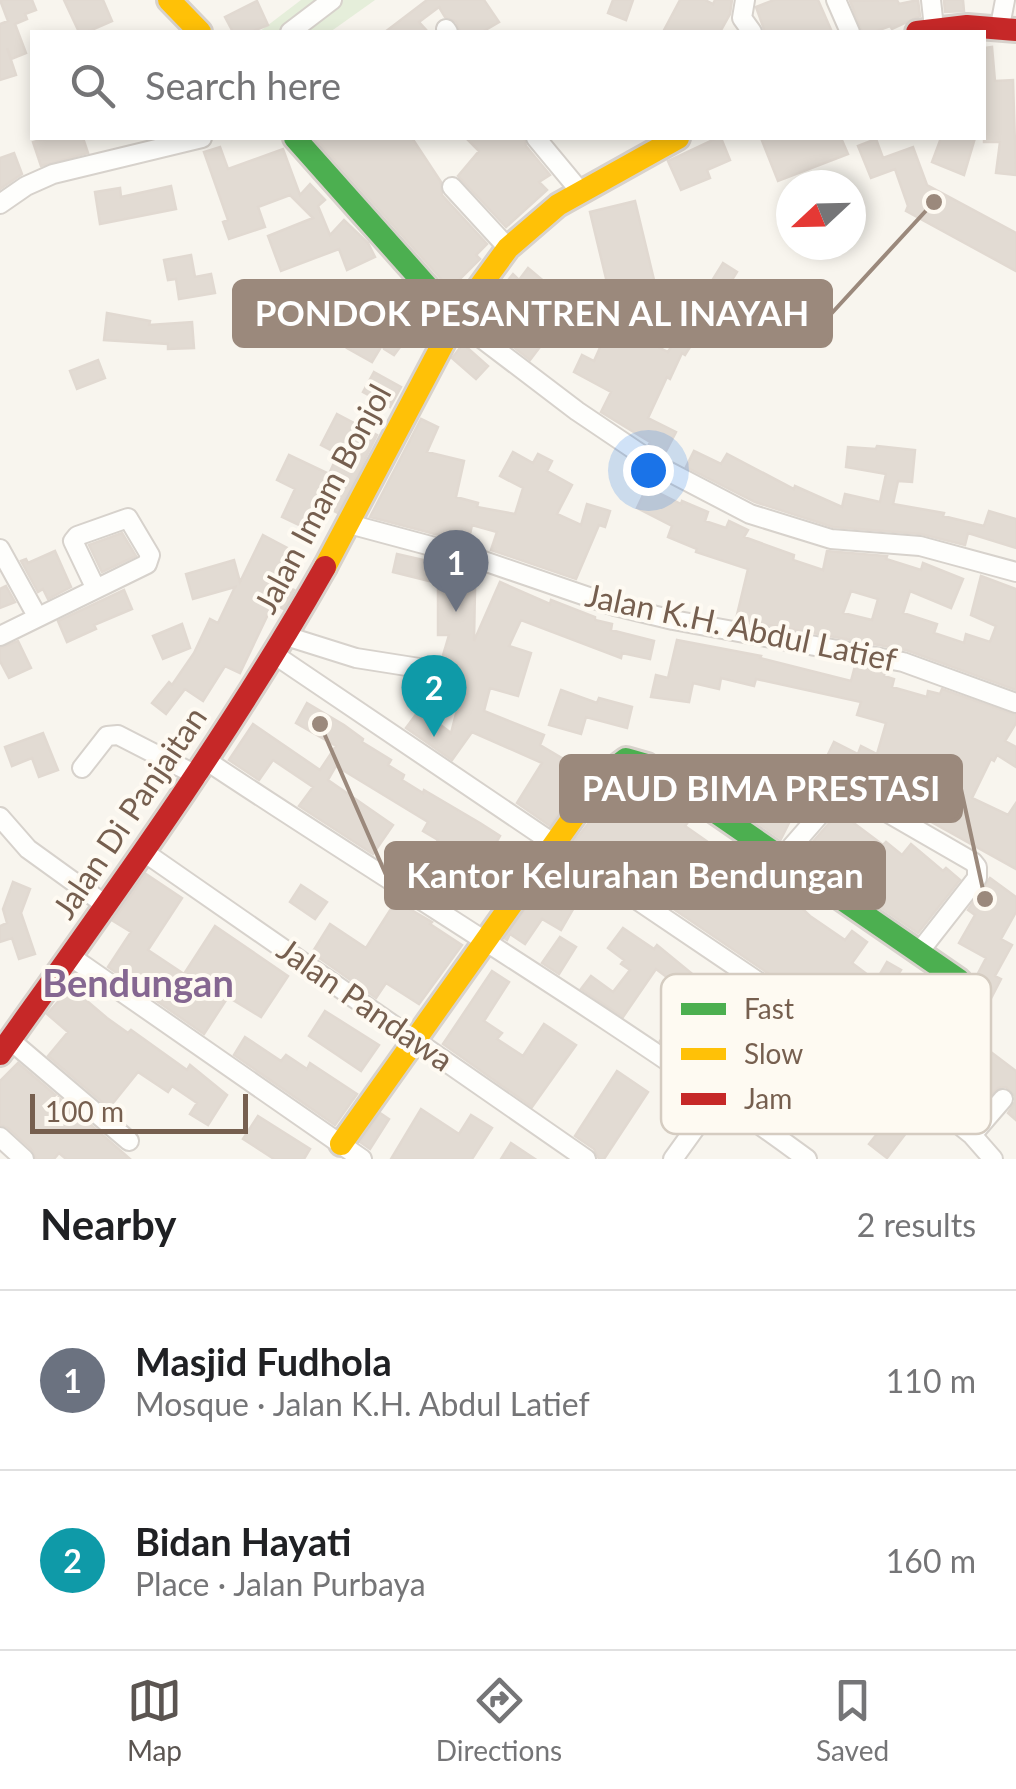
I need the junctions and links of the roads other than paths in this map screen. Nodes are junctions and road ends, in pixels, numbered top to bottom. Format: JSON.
{"nodes":[{"id":1,"x":169,"y":0,"type":"edge"},
{"id":2,"x":332,"y":0,"type":"edge"},
{"id":3,"x":745,"y":0,"type":"edge"},
{"id":4,"x":836,"y":0,"type":"edge"},
{"id":5,"x":931,"y":0,"type":"edge"},
{"id":6,"x":1005,"y":0,"type":"edge"},
{"id":7,"x":1008,"y":28,"type":"edge"},
{"id":8,"x":198,"y":30,"type":"edge"},
{"id":9,"x":293,"y":30,"type":"edge"},
{"id":10,"x":751,"y":30,"type":"edge"},
{"id":11,"x":849,"y":30,"type":"edge"},
{"id":12,"x":926,"y":30,"type":"edge"},
{"id":13,"x":194,"y":140,"type":"edge"},
{"id":14,"x":297,"y":140,"type":"edge"},
{"id":15,"x":538,"y":140,"type":"edge"},
{"id":16,"x":674,"y":140,"type":"edge"},
{"id":17,"x":452,"y":188,"type":"dead end"},
{"id":18,"x":580,"y":191,"type":"junction"},
{"id":19,"x":0,"y":204,"type":"edge"},
{"id":20,"x":508,"y":248,"type":"junction"},
{"id":21,"x":456,"y":319,"type":"junction"},
{"id":22,"x":349,"y":524,"type":"junction"},
{"id":23,"x":0,"y":548,"type":"edge"},
{"id":24,"x":1016,"y":572,"type":"edge"},
{"id":25,"x":96,"y":587,"type":"junction"},
{"id":26,"x":37,"y":616,"type":"junction"},
{"id":27,"x":0,"y":636,"type":"edge"},
{"id":28,"x":280,"y":646,"type":"junction"},
{"id":29,"x":432,"y":670,"type":"dead end"},
{"id":30,"x":1016,"y":703,"type":"edge"},
{"id":31,"x":82,"y":768,"type":"dead end"},
{"id":32,"x":202,"y":769,"type":"junction"},
{"id":33,"x":0,"y":817,"type":"edge"},
{"id":34,"x":556,"y":843,"type":"junction"},
{"id":35,"x":144,"y":852,"type":"junction"},
{"id":36,"x":781,"y":859,"type":"junction"},
{"id":37,"x":108,"y":906,"type":"junction"},
{"id":38,"x":486,"y":939,"type":"junction"},
{"id":39,"x":919,"y":952,"type":"junction"},
{"id":40,"x":70,"y":956,"type":"junction"},
{"id":41,"x":748,"y":974,"type":"edge"},
{"id":42,"x":948,"y":974,"type":"edge"},
{"id":43,"x":412,"y":1038,"type":"junction"},
{"id":44,"x":5,"y":1047,"type":"edge"},
{"id":45,"x":661,"y":1056,"type":"edge"},
{"id":46,"x":1003,"y":1099,"type":"dead end"},
{"id":47,"x":991,"y":1113,"type":"edge"},
{"id":48,"x":691,"y":1134,"type":"edge"},
{"id":49,"x":773,"y":1134,"type":"edge"},
{"id":50,"x":972,"y":1135,"type":"edge"},
{"id":51,"x":0,"y":1138,"type":"edge"},
{"id":52,"x":129,"y":1141,"type":"dead end"},
{"id":53,"x":340,"y":1144,"type":"junction"},
{"id":54,"x":24,"y":1159,"type":"edge"},
{"id":55,"x":362,"y":1159,"type":"edge"},
{"id":56,"x":586,"y":1159,"type":"edge"},
{"id":57,"x":673,"y":1159,"type":"edge"},
{"id":58,"x":807,"y":1159,"type":"edge"},
{"id":59,"x":993,"y":1159,"type":"edge"}],
"edges":[{"from":1,"to":8,"type":"street"},
{"from":2,"to":9,"type":"street"},
{"from":3,"to":10,"type":"street"},
{"from":4,"to":11,"type":"street"},
{"from":5,"to":12,"type":"street"},
{"from":6,"to":7,"type":"street"},
{"from":7,"to":12,"type":"street"},
{"from":13,"to":19,"type":"street"},
{"from":14,"to":21,"type":"street"},
{"from":15,"to":18,"type":"street"},
{"from":16,"to":18,"type":"street","name":"Jalan Imam Bonjol"},
{"from":17,"to":20,"type":"street"},
{"from":18,"to":20,"type":"street","name":"Jalan Imam Bonjol"},
{"from":20,"to":21,"type":"street","name":"Jalan Imam Bonjol"},
{"from":21,"to":22,"type":"street","name":"Jalan Imam Bonjol"},
{"from":21,"to":24,"type":"street"},
{"from":22,"to":28,"type":"street","name":"Jalan Imam Bonjol"},
{"from":22,"to":30,"type":"street","name":"Jalan K.H. Abdul Latief"},
{"from":23,"to":26,"type":"street"},
{"from":25,"to":25,"type":"street"},
{"from":25,"to":26,"type":"street"},
{"from":26,"to":27,"type":"street"},
{"from":28,"to":29,"type":"street"},
{"from":28,"to":32,"type":"street","name":"Jalan Di Panjaitan"},
{"from":28,"to":34,"type":"street"},
{"from":31,"to":32,"type":"street"},
{"from":32,"to":35,"type":"street","name":"Jalan Di Panjaitan"},
{"from":32,"to":38,"type":"street"},
{"from":33,"to":37,"type":"street"},
{"from":34,"to":36,"type":"street"},
{"from":34,"to":38,"type":"street"},
{"from":34,"to":41,"type":"street"},
{"from":35,"to":37,"type":"street","name":"Jalan Di Panjaitan"},
{"from":35,"to":43,"type":"street","name":"Jalan Pandawa"},
{"from":36,"to":39,"type":"street"},
{"from":36,"to":39,"type":"street"},
{"from":37,"to":40,"type":"street","name":"Jalan Di Panjaitan"},
{"from":38,"to":43,"type":"street"},
{"from":38,"to":45,"type":"street"},
{"from":39,"to":42,"type":"street"},
{"from":40,"to":44,"type":"street","name":"Jalan Di Panjaitan"},
{"from":40,"to":53,"type":"street"},
{"from":43,"to":53,"type":"street"},
{"from":43,"to":56,"type":"street","name":"Jalan Pandawa"},
{"from":44,"to":52,"type":"street"},
{"from":46,"to":47,"type":"street"},
{"from":48,"to":57,"type":"street"},
{"from":49,"to":58,"type":"street"},
{"from":50,"to":59,"type":"street"},
{"from":51,"to":54,"type":"street"},
{"from":53,"to":55,"type":"street"}]}
